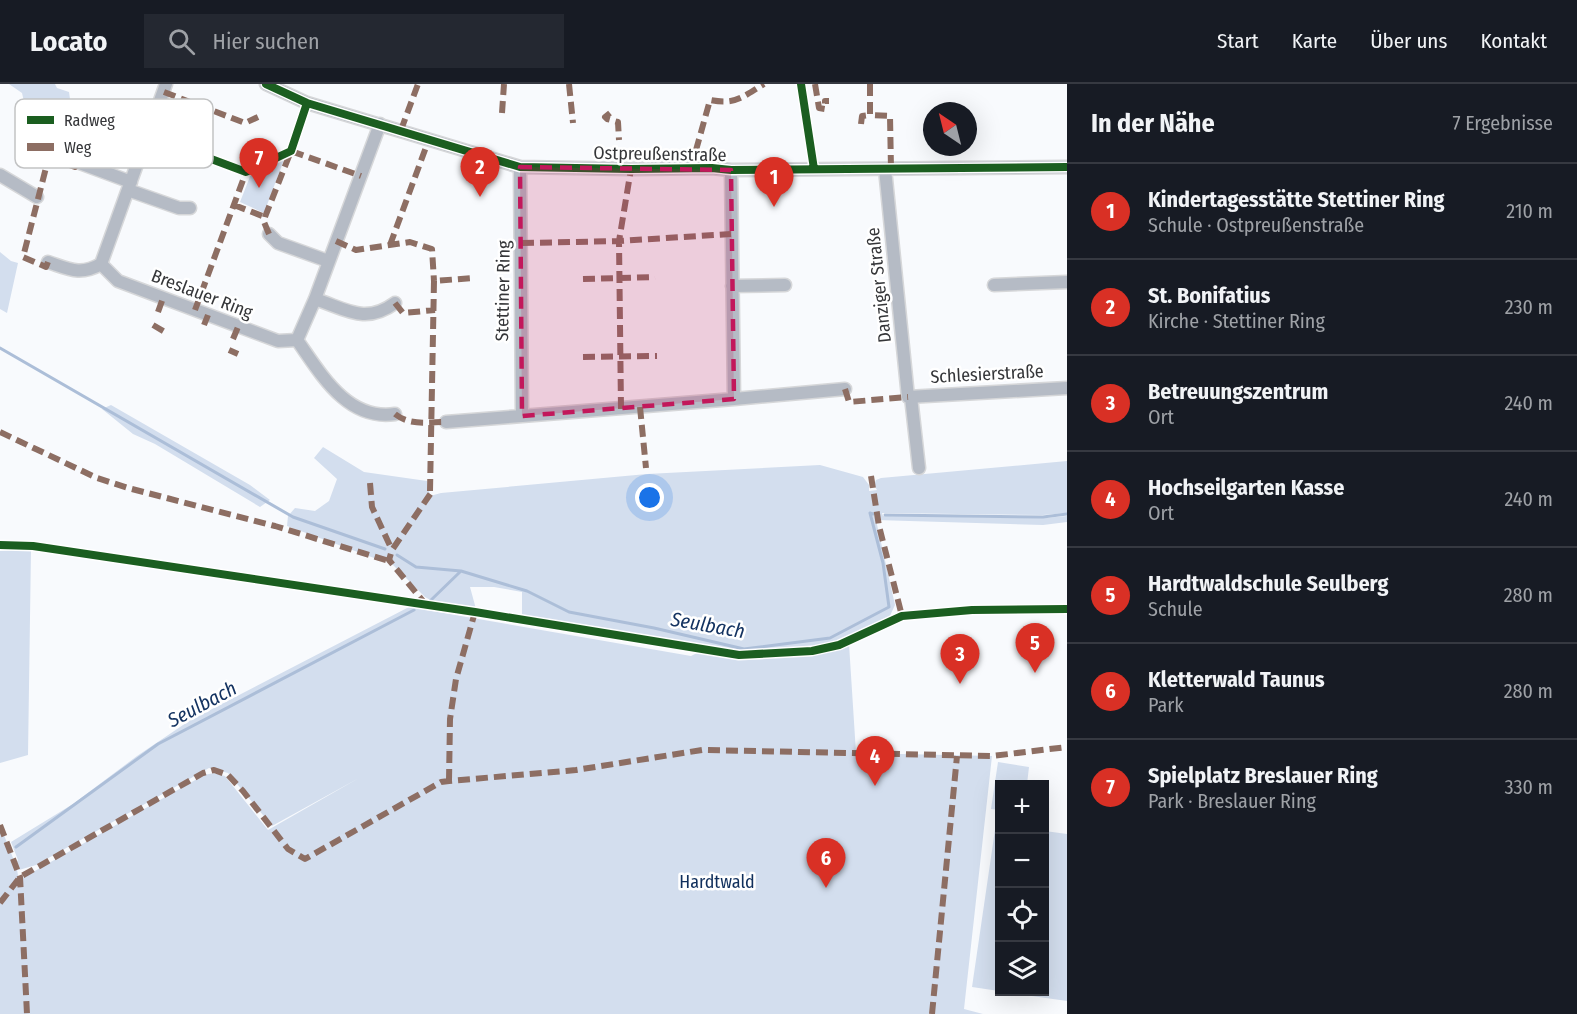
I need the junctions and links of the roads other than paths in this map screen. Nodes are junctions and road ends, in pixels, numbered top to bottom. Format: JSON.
{"nodes":[{"id":1,"x":166,"y":84,"type":"edge"},
{"id":2,"x":266,"y":84,"type":"edge"},
{"id":3,"x":161,"y":99,"type":"edge"},
{"id":4,"x":380,"y":124,"type":"junction"},
{"id":5,"x":520,"y":167,"type":"junction"},
{"id":6,"x":1067,"y":167,"type":"edge"},
{"id":7,"x":90,"y":168,"type":"edge"},
{"id":8,"x":136,"y":168,"type":"edge"},
{"id":9,"x":885,"y":169,"type":"junction"},
{"id":10,"x":731,"y":170,"type":"junction"},
{"id":11,"x":0,"y":175,"type":"edge"},
{"id":12,"x":129,"y":186,"type":"junction"},
{"id":13,"x":37,"y":197,"type":"dead end"},
{"id":14,"x":190,"y":208,"type":"dead end"},
{"id":15,"x":269,"y":234,"type":"dead end"},
{"id":16,"x":328,"y":261,"type":"junction"},
{"id":17,"x":48,"y":262,"type":"dead end"},
{"id":18,"x":101,"y":264,"type":"junction"},
{"id":19,"x":1067,"y":282,"type":"edge"},
{"id":20,"x":785,"y":285,"type":"dead end"},
{"id":21,"x":994,"y":285,"type":"dead end"},
{"id":22,"x":732,"y":286,"type":"junction"},
{"id":23,"x":315,"y":299,"type":"junction"},
{"id":24,"x":395,"y":303,"type":"dead end"},
{"id":25,"x":297,"y":340,"type":"junction"},
{"id":26,"x":1067,"y":388,"type":"edge"},
{"id":27,"x":845,"y":389,"type":"dead end"},
{"id":28,"x":910,"y":397,"type":"junction"},
{"id":29,"x":734,"y":399,"type":"junction"},
{"id":30,"x":395,"y":414,"type":"dead end"},
{"id":31,"x":522,"y":416,"type":"junction"},
{"id":32,"x":446,"y":422,"type":"dead end"},
{"id":33,"x":919,"y":468,"type":"dead end"}],
"edges":[{"from":1,"to":3,"type":"street"},
{"from":2,"to":4,"type":"street","name":"Ostpreußenstraße"},
{"from":4,"to":5,"type":"street","name":"Ostpreußenstraße"},
{"from":4,"to":16,"type":"street"},
{"from":5,"to":10,"type":"street","name":"Ostpreußenstraße"},
{"from":5,"to":31,"type":"street","name":"Stettiner Ring"},
{"from":6,"to":9,"type":"street","name":"Ostpreußenstraße"},
{"from":7,"to":12,"type":"street"},
{"from":8,"to":12,"type":"street"},
{"from":9,"to":10,"type":"street","name":"Ostpreußenstraße"},
{"from":9,"to":28,"type":"street","name":"Danziger Straße"},
{"from":10,"to":22,"type":"street"},
{"from":11,"to":13,"type":"street"},
{"from":12,"to":14,"type":"street"},
{"from":12,"to":18,"type":"street"},
{"from":15,"to":16,"type":"street"},
{"from":16,"to":23,"type":"street"},
{"from":17,"to":18,"type":"street"},
{"from":18,"to":25,"type":"street","name":"Breslauer Ring"},
{"from":19,"to":21,"type":"street"},
{"from":20,"to":22,"type":"street"},
{"from":22,"to":29,"type":"street"},
{"from":23,"to":24,"type":"street"},
{"from":23,"to":25,"type":"street"},
{"from":25,"to":30,"type":"street"},
{"from":26,"to":28,"type":"street","name":"Schlesierstraße"},
{"from":27,"to":29,"type":"street"},
{"from":28,"to":33,"type":"street","name":"Danziger Straße"},
{"from":29,"to":31,"type":"street"},
{"from":31,"to":32,"type":"street"}]}
